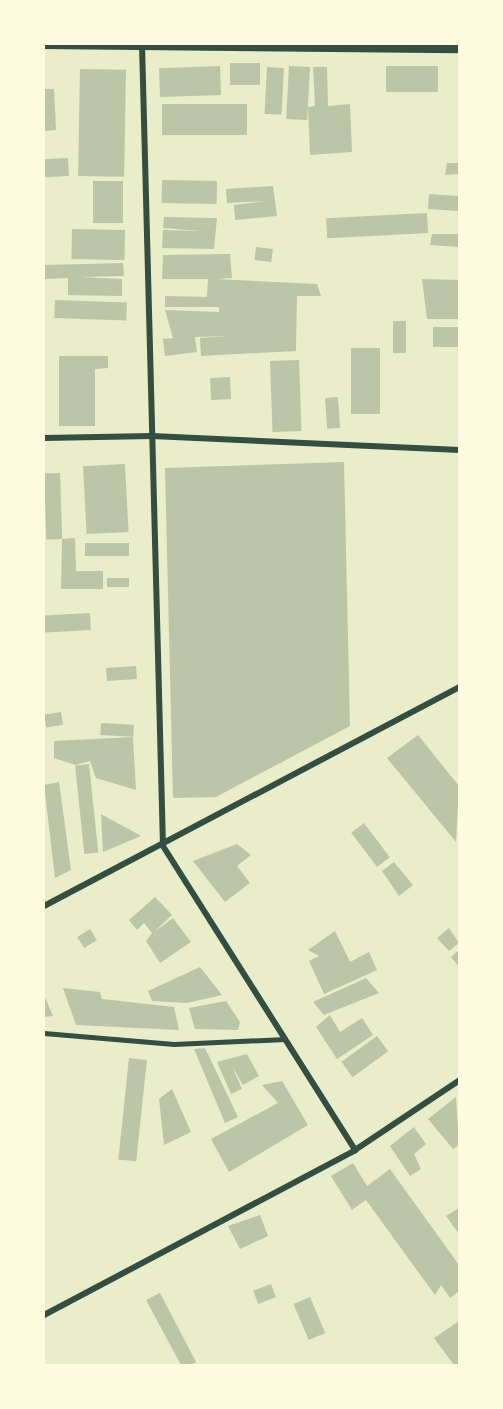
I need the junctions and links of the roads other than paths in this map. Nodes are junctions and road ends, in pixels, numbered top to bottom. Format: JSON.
{"nodes":[{"id":1,"x":44,"y":44,"type":"edge"},
{"id":2,"x":142,"y":44,"type":"edge"},
{"id":3,"x":459,"y":48,"type":"edge"},
{"id":4,"x":152,"y":436,"type":"junction"},
{"id":5,"x":44,"y":438,"type":"edge"},
{"id":6,"x":459,"y":450,"type":"edge"},
{"id":7,"x":459,"y":687,"type":"edge"},
{"id":8,"x":164,"y":846,"type":"junction"},
{"id":9,"x":44,"y":906,"type":"edge"},
{"id":10,"x":44,"y":1033,"type":"edge"},
{"id":11,"x":285,"y":1039,"type":"junction"},
{"id":12,"x":459,"y":1080,"type":"edge"},
{"id":13,"x":355,"y":1150,"type":"junction"},
{"id":14,"x":44,"y":1315,"type":"edge"}],
"edges":[{"from":1,"to":2,"type":"street"},
{"from":2,"to":3,"type":"street"},
{"from":2,"to":4,"type":"street"},
{"from":4,"to":5,"type":"street"},
{"from":4,"to":6,"type":"street"},
{"from":4,"to":8,"type":"street"},
{"from":7,"to":8,"type":"street"},
{"from":8,"to":9,"type":"street"},
{"from":8,"to":11,"type":"street"},
{"from":10,"to":11,"type":"lane"},
{"from":11,"to":13,"type":"street"},
{"from":12,"to":13,"type":"street"},
{"from":13,"to":14,"type":"street"}]}
